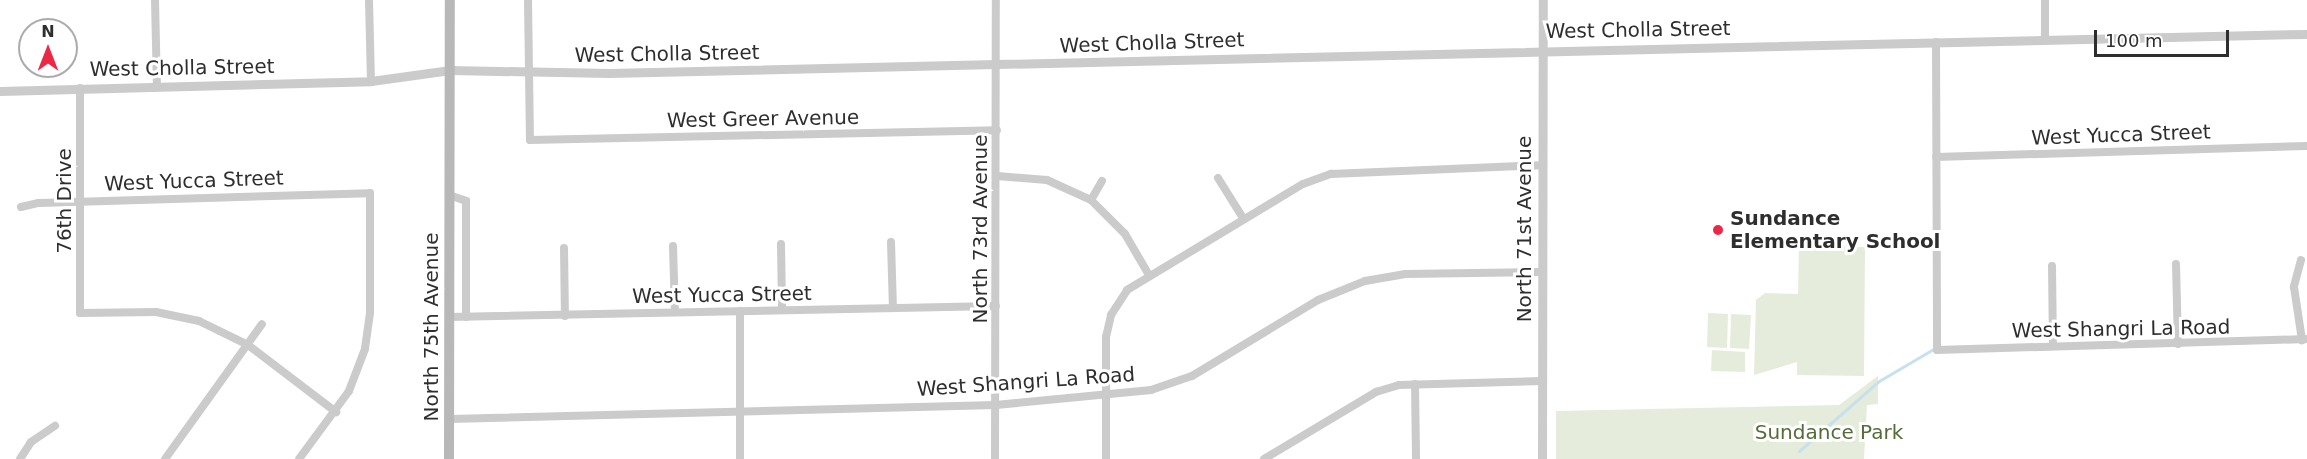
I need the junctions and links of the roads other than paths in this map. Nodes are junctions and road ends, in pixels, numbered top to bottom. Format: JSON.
{"nodes":[{"id":1,"x":155,"y":0,"type":"edge"},
{"id":2,"x":369,"y":0,"type":"edge"},
{"id":3,"x":450,"y":0,"type":"edge"},
{"id":4,"x":528,"y":0,"type":"edge"},
{"id":5,"x":996,"y":0,"type":"edge"},
{"id":6,"x":1543,"y":0,"type":"edge"},
{"id":7,"x":2045,"y":0,"type":"edge"},
{"id":8,"x":2307,"y":34,"type":"edge"},
{"id":9,"x":2045,"y":40,"type":"junction"},
{"id":10,"x":1936,"y":42,"type":"junction"},
{"id":11,"x":1543,"y":50,"type":"junction"},
{"id":12,"x":998,"y":65,"type":"junction"},
{"id":13,"x":450,"y":70,"type":"junction"},
{"id":14,"x":528,"y":72,"type":"junction"},
{"id":15,"x":371,"y":81,"type":"junction"},
{"id":16,"x":157,"y":86,"type":"junction"},
{"id":17,"x":80,"y":88,"type":"junction"},
{"id":18,"x":0,"y":90,"type":"edge"},
{"id":19,"x":997,"y":130,"type":"junction"},
{"id":20,"x":2307,"y":146,"type":"edge"},
{"id":21,"x":1936,"y":157,"type":"junction"},
{"id":22,"x":1542,"y":165,"type":"junction"},
{"id":23,"x":997,"y":176,"type":"junction"},
{"id":24,"x":1218,"y":178,"type":"dead end"},
{"id":25,"x":1102,"y":181,"type":"dead end"},
{"id":26,"x":449,"y":195,"type":"junction"},
{"id":27,"x":1091,"y":200,"type":"junction"},
{"id":28,"x":80,"y":201,"type":"junction"},
{"id":29,"x":21,"y":207,"type":"dead end"},
{"id":30,"x":1243,"y":218,"type":"junction"},
{"id":31,"x":891,"y":242,"type":"dead end"},
{"id":32,"x":781,"y":244,"type":"dead end"},
{"id":33,"x":673,"y":246,"type":"dead end"},
{"id":34,"x":564,"y":249,"type":"dead end"},
{"id":35,"x":2301,"y":260,"type":"dead end"},
{"id":36,"x":2176,"y":264,"type":"dead end"},
{"id":37,"x":2052,"y":266,"type":"dead end"},
{"id":38,"x":1541,"y":272,"type":"junction"},
{"id":39,"x":1149,"y":275,"type":"junction"},
{"id":40,"x":996,"y":306,"type":"junction"},
{"id":41,"x":893,"y":308,"type":"junction"},
{"id":42,"x":782,"y":310,"type":"junction"},
{"id":43,"x":740,"y":311,"type":"junction"},
{"id":44,"x":675,"y":312,"type":"junction"},
{"id":45,"x":565,"y":316,"type":"junction"},
{"id":46,"x":449,"y":317,"type":"junction"},
{"id":47,"x":466,"y":317,"type":"junction"},
{"id":48,"x":262,"y":324,"type":"dead end"},
{"id":49,"x":2304,"y":339,"type":"edge"},
{"id":50,"x":2178,"y":344,"type":"junction"},
{"id":51,"x":248,"y":345,"type":"junction"},
{"id":52,"x":2053,"y":346,"type":"junction"},
{"id":53,"x":1542,"y":381,"type":"junction"},
{"id":54,"x":1415,"y":384,"type":"junction"},
{"id":55,"x":1107,"y":395,"type":"junction"},
{"id":56,"x":996,"y":405,"type":"junction"},
{"id":57,"x":741,"y":411,"type":"junction"},
{"id":58,"x":336,"y":412,"type":"junction"},
{"id":59,"x":449,"y":418,"type":"junction"},
{"id":60,"x":55,"y":426,"type":"dead end"},
{"id":61,"x":303,"y":458,"type":"edge"},
{"id":62,"x":20,"y":459,"type":"edge"},
{"id":63,"x":165,"y":459,"type":"edge"},
{"id":64,"x":449,"y":459,"type":"edge"},
{"id":65,"x":741,"y":459,"type":"edge"},
{"id":66,"x":995,"y":459,"type":"edge"},
{"id":67,"x":1106,"y":459,"type":"edge"},
{"id":68,"x":1264,"y":459,"type":"edge"},
{"id":69,"x":1416,"y":459,"type":"edge"},
{"id":70,"x":1542,"y":459,"type":"edge"}],
"edges":[{"from":1,"to":16,"type":"street"},
{"from":2,"to":15,"type":"street"},
{"from":3,"to":13,"type":"main road","name":"North 75th Avenue"},
{"from":4,"to":14,"type":"street"},
{"from":5,"to":12,"type":"street","name":"North 73rd Avenue"},
{"from":6,"to":11,"type":"street","name":"North 71st Avenue"},
{"from":7,"to":9,"type":"street"},
{"from":8,"to":9,"type":"street","name":"West Cholla Street"},
{"from":9,"to":10,"type":"street","name":"West Cholla Street"},
{"from":10,"to":11,"type":"street","name":"West Cholla Street"},
{"from":10,"to":21,"type":"street"},
{"from":11,"to":12,"type":"street","name":"West Cholla Street"},
{"from":11,"to":22,"type":"street","name":"North 71st Avenue"},
{"from":12,"to":14,"type":"street","name":"West Cholla Street"},
{"from":12,"to":19,"type":"street","name":"North 73rd Avenue"},
{"from":13,"to":14,"type":"street","name":"West Cholla Street"},
{"from":13,"to":15,"type":"street","name":"West Cholla Street"},
{"from":13,"to":26,"type":"main road","name":"North 75th Avenue"},
{"from":14,"to":19,"type":"street","name":"West Greer Avenue"},
{"from":15,"to":16,"type":"street","name":"West Cholla Street"},
{"from":16,"to":17,"type":"street","name":"West Cholla Street"},
{"from":17,"to":18,"type":"street","name":"West Cholla Street"},
{"from":17,"to":28,"type":"street","name":"76th Drive"},
{"from":19,"to":23,"type":"street","name":"North 73rd Avenue"},
{"from":20,"to":21,"type":"street","name":"West Yucca Street"},
{"from":21,"to":52,"type":"street","name":"West Shangri La Road"},
{"from":22,"to":30,"type":"street"},
{"from":22,"to":38,"type":"street","name":"North 71st Avenue"},
{"from":23,"to":27,"type":"street"},
{"from":23,"to":40,"type":"street","name":"North 73rd Avenue"},
{"from":24,"to":30,"type":"street"},
{"from":25,"to":27,"type":"street"},
{"from":26,"to":46,"type":"main road","name":"North 75th Avenue"},
{"from":26,"to":47,"type":"street","name":"North 75th Avenue"},
{"from":27,"to":39,"type":"street"},
{"from":28,"to":29,"type":"street","name":"West Yucca Street"},
{"from":28,"to":51,"type":"street","name":"76th Drive"},
{"from":28,"to":58,"type":"street","name":"West Yucca Street"},
{"from":30,"to":39,"type":"street"},
{"from":31,"to":41,"type":"street"},
{"from":32,"to":42,"type":"street"},
{"from":33,"to":44,"type":"street"},
{"from":34,"to":45,"type":"street"},
{"from":35,"to":49,"type":"street"},
{"from":36,"to":50,"type":"street"},
{"from":37,"to":52,"type":"street"},
{"from":38,"to":53,"type":"street","name":"North 71st Avenue"},
{"from":38,"to":55,"type":"street","name":"West Shangri La Road"},
{"from":39,"to":55,"type":"street"},
{"from":40,"to":41,"type":"street","name":"West Yucca Street"},
{"from":40,"to":56,"type":"street","name":"North 73rd Avenue"},
{"from":41,"to":42,"type":"street","name":"West Yucca Street"},
{"from":42,"to":43,"type":"street","name":"West Yucca Street"},
{"from":43,"to":44,"type":"street","name":"West Yucca Street"},
{"from":43,"to":57,"type":"street"},
{"from":44,"to":45,"type":"street","name":"West Yucca Street"},
{"from":45,"to":47,"type":"street","name":"West Yucca Street"},
{"from":46,"to":47,"type":"street","name":"West Yucca Street"},
{"from":46,"to":59,"type":"main road","name":"North 75th Avenue"},
{"from":48,"to":51,"type":"street"},
{"from":49,"to":50,"type":"street","name":"West Shangri La Road"},
{"from":50,"to":52,"type":"street","name":"West Shangri La Road"},
{"from":51,"to":58,"type":"street"},
{"from":51,"to":63,"type":"street"},
{"from":53,"to":54,"type":"street"},
{"from":53,"to":70,"type":"street","name":"North 71st Avenue"},
{"from":54,"to":68,"type":"street"},
{"from":54,"to":69,"type":"street"},
{"from":55,"to":56,"type":"street","name":"West Shangri La Road"},
{"from":55,"to":67,"type":"street"},
{"from":56,"to":57,"type":"street","name":"West Shangri La Road"},
{"from":56,"to":66,"type":"street","name":"North 73rd Avenue"},
{"from":57,"to":59,"type":"street","name":"West Shangri La Road"},
{"from":57,"to":65,"type":"street"},
{"from":58,"to":61,"type":"street"},
{"from":59,"to":64,"type":"main road","name":"North 75th Avenue"},
{"from":60,"to":62,"type":"street"}]}
